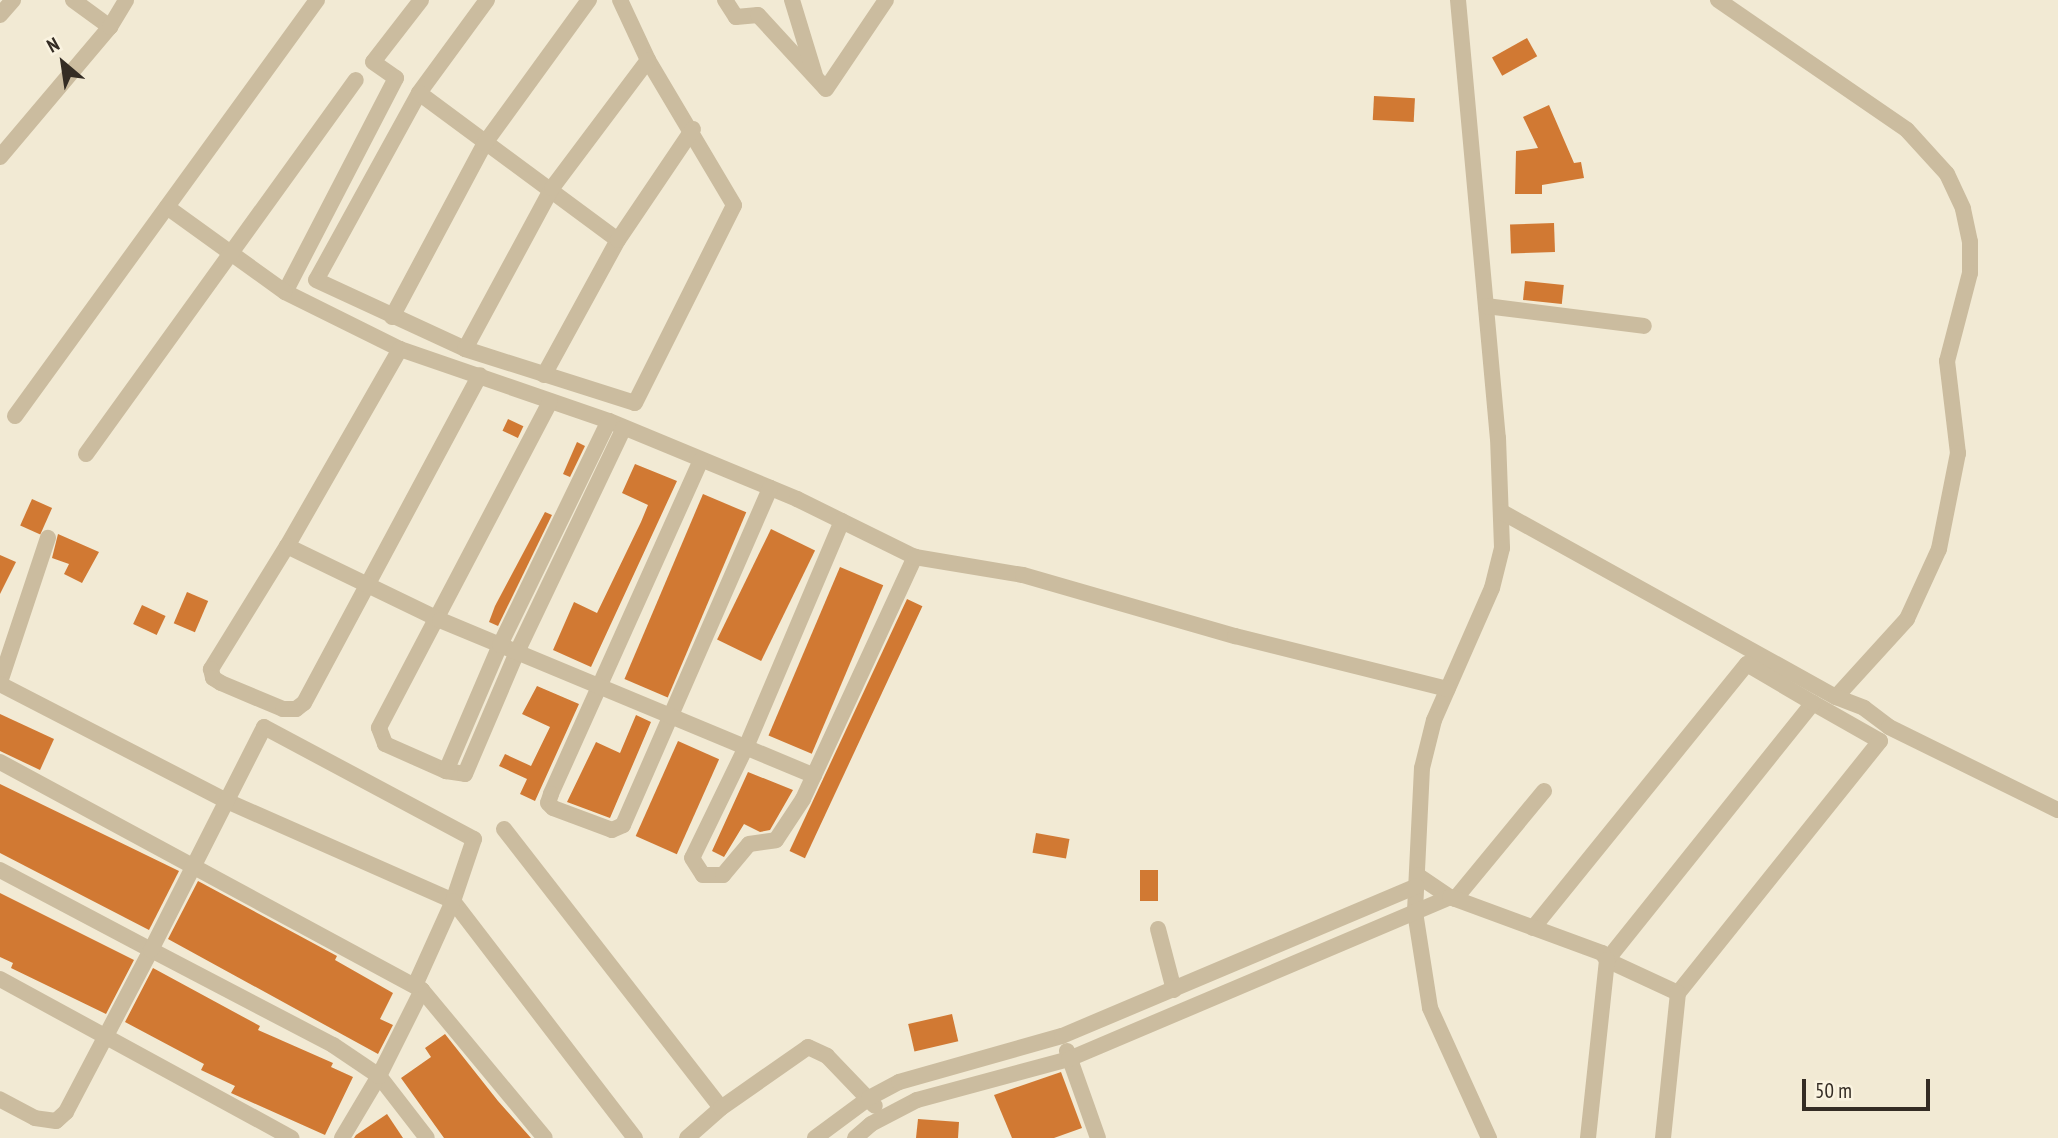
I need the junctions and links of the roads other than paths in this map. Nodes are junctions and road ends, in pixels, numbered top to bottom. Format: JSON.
{"nodes":[{"id":1,"x":13,"y":0,"type":"edge"},
{"id":2,"x":73,"y":0,"type":"edge"},
{"id":3,"x":126,"y":0,"type":"edge"},
{"id":4,"x":317,"y":0,"type":"edge"},
{"id":5,"x":421,"y":0,"type":"edge"},
{"id":6,"x":486,"y":0,"type":"edge"},
{"id":7,"x":589,"y":0,"type":"edge"},
{"id":8,"x":620,"y":0,"type":"edge"},
{"id":9,"x":725,"y":0,"type":"edge"},
{"id":10,"x":792,"y":0,"type":"edge"},
{"id":11,"x":1458,"y":0,"type":"edge"},
{"id":12,"x":1718,"y":0,"type":"edge"},
{"id":13,"x":881,"y":3,"type":"edge"},
{"id":14,"x":0,"y":16,"type":"edge"},
{"id":15,"x":110,"y":27,"type":"junction"},
{"id":16,"x":648,"y":60,"type":"junction"},
{"id":17,"x":816,"y":78,"type":"junction"},
{"id":18,"x":356,"y":80,"type":"dead end"},
{"id":19,"x":419,"y":93,"type":"junction"},
{"id":20,"x":692,"y":129,"type":"junction"},
{"id":21,"x":485,"y":144,"type":"junction"},
{"id":22,"x":0,"y":157,"type":"edge"},
{"id":23,"x":552,"y":188,"type":"junction"},
{"id":24,"x":167,"y":206,"type":"junction"},
{"id":25,"x":618,"y":240,"type":"junction"},
{"id":26,"x":229,"y":251,"type":"junction"},
{"id":27,"x":285,"y":292,"type":"junction"},
{"id":28,"x":1486,"y":306,"type":"junction"},
{"id":29,"x":393,"y":317,"type":"junction"},
{"id":30,"x":1644,"y":326,"type":"dead end"},
{"id":31,"x":400,"y":349,"type":"junction"},
{"id":32,"x":465,"y":349,"type":"junction"},
{"id":33,"x":540,"y":373,"type":"junction"},
{"id":34,"x":480,"y":375,"type":"junction"},
{"id":35,"x":564,"y":381,"type":"junction"},
{"id":36,"x":527,"y":393,"type":"junction"},
{"id":37,"x":552,"y":402,"type":"junction"},
{"id":38,"x":15,"y":416,"type":"dead end"},
{"id":39,"x":609,"y":421,"type":"junction"},
{"id":40,"x":624,"y":428,"type":"junction"},
{"id":41,"x":86,"y":454,"type":"dead end"},
{"id":42,"x":701,"y":460,"type":"junction"},
{"id":43,"x":770,"y":488,"type":"junction"},
{"id":44,"x":1502,"y":512,"type":"junction"},
{"id":45,"x":842,"y":521,"type":"junction"},
{"id":46,"x":48,"y":538,"type":"dead end"},
{"id":47,"x":560,"y":541,"type":"junction"},
{"id":48,"x":288,"y":547,"type":"junction"},
{"id":49,"x":915,"y":556,"type":"junction"},
{"id":50,"x":366,"y":585,"type":"junction"},
{"id":51,"x":440,"y":620,"type":"junction"},
{"id":52,"x":500,"y":645,"type":"junction"},
{"id":53,"x":517,"y":652,"type":"junction"},
{"id":54,"x":0,"y":683,"type":"edge"},
{"id":55,"x":602,"y":688,"type":"junction"},
{"id":56,"x":1448,"y":689,"type":"junction"},
{"id":57,"x":1836,"y":697,"type":"junction"},
{"id":58,"x":1813,"y":703,"type":"junction"},
{"id":59,"x":672,"y":717,"type":"junction"},
{"id":60,"x":746,"y":747,"type":"junction"},
{"id":61,"x":0,"y":762,"type":"edge"},
{"id":62,"x":446,"y":771,"type":"junction"},
{"id":63,"x":814,"y":775,"type":"junction"},
{"id":64,"x":1544,"y":790,"type":"dead end"},
{"id":65,"x":229,"y":802,"type":"junction"},
{"id":66,"x":2058,"y":810,"type":"edge"},
{"id":67,"x":504,"y":829,"type":"dead end"},
{"id":68,"x":193,"y":867,"type":"junction"},
{"id":69,"x":0,"y":870,"type":"edge"},
{"id":70,"x":1417,"y":881,"type":"junction"},
{"id":71,"x":1452,"y":898,"type":"junction"},
{"id":72,"x":453,"y":901,"type":"junction"},
{"id":73,"x":1415,"y":912,"type":"junction"},
{"id":74,"x":1533,"y":928,"type":"junction"},
{"id":75,"x":1158,"y":929,"type":"dead end"},
{"id":76,"x":151,"y":950,"type":"junction"},
{"id":77,"x":1607,"y":960,"type":"junction"},
{"id":78,"x":0,"y":979,"type":"edge"},
{"id":79,"x":418,"y":987,"type":"junction"},
{"id":80,"x":1174,"y":990,"type":"junction"},
{"id":81,"x":1678,"y":993,"type":"junction"},
{"id":82,"x":1062,"y":1036,"type":"junction"},
{"id":83,"x":107,"y":1038,"type":"junction"},
{"id":84,"x":1069,"y":1059,"type":"junction"},
{"id":85,"x":379,"y":1076,"type":"junction"},
{"id":86,"x":869,"y":1098,"type":"junction"},
{"id":87,"x":0,"y":1099,"type":"edge"},
{"id":88,"x":721,"y":1108,"type":"junction"},
{"id":89,"x":883,"y":1116,"type":"junction"},
{"id":90,"x":698,"y":1134,"type":"edge"},
{"id":91,"x":860,"y":1137,"type":"edge"},
{"id":92,"x":292,"y":1138,"type":"edge"},
{"id":93,"x":342,"y":1138,"type":"edge"},
{"id":94,"x":426,"y":1138,"type":"edge"},
{"id":95,"x":545,"y":1138,"type":"edge"},
{"id":96,"x":635,"y":1138,"type":"edge"},
{"id":97,"x":815,"y":1138,"type":"edge"},
{"id":98,"x":1098,"y":1138,"type":"edge"},
{"id":99,"x":1489,"y":1138,"type":"edge"},
{"id":100,"x":1588,"y":1138,"type":"edge"},
{"id":101,"x":1663,"y":1138,"type":"edge"}],
"edges":[{"from":1,"to":14,"type":"street"},
{"from":2,"to":15,"type":"street"},
{"from":3,"to":15,"type":"street"},
{"from":4,"to":24,"type":"street"},
{"from":5,"to":27,"type":"street"},
{"from":6,"to":19,"type":"street"},
{"from":7,"to":21,"type":"street"},
{"from":8,"to":16,"type":"street"},
{"from":9,"to":17,"type":"street"},
{"from":10,"to":17,"type":"street"},
{"from":11,"to":28,"type":"street"},
{"from":12,"to":57,"type":"street"},
{"from":13,"to":17,"type":"street"},
{"from":15,"to":22,"type":"street"},
{"from":16,"to":20,"type":"street"},
{"from":16,"to":23,"type":"street"},
{"from":18,"to":26,"type":"street"},
{"from":19,"to":21,"type":"street"},
{"from":19,"to":29,"type":"street"},
{"from":20,"to":25,"type":"street"},
{"from":20,"to":35,"type":"street"},
{"from":21,"to":23,"type":"street"},
{"from":21,"to":29,"type":"street"},
{"from":23,"to":25,"type":"street"},
{"from":23,"to":32,"type":"street"},
{"from":24,"to":26,"type":"street"},
{"from":24,"to":38,"type":"street"},
{"from":25,"to":33,"type":"street"},
{"from":26,"to":27,"type":"street"},
{"from":26,"to":41,"type":"street"},
{"from":27,"to":31,"type":"street"},
{"from":28,"to":30,"type":"street"},
{"from":28,"to":44,"type":"street"},
{"from":29,"to":32,"type":"street"},
{"from":31,"to":34,"type":"street"},
{"from":31,"to":48,"type":"street"},
{"from":32,"to":33,"type":"street"},
{"from":33,"to":35,"type":"street"},
{"from":33,"to":36,"type":"street"},
{"from":34,"to":36,"type":"street"},
{"from":34,"to":50,"type":"street"},
{"from":35,"to":37,"type":"street"},
{"from":36,"to":37,"type":"street"},
{"from":37,"to":39,"type":"street"},
{"from":37,"to":51,"type":"street"},
{"from":39,"to":40,"type":"street"},
{"from":39,"to":47,"type":"street"},
{"from":40,"to":42,"type":"street"},
{"from":40,"to":47,"type":"street"},
{"from":42,"to":43,"type":"street"},
{"from":42,"to":55,"type":"street"},
{"from":43,"to":45,"type":"street"},
{"from":43,"to":59,"type":"street"},
{"from":44,"to":56,"type":"street"},
{"from":44,"to":57,"type":"street"},
{"from":45,"to":49,"type":"street"},
{"from":45,"to":60,"type":"street"},
{"from":46,"to":54,"type":"street"},
{"from":47,"to":52,"type":"street"},
{"from":47,"to":53,"type":"street"},
{"from":48,"to":50,"type":"street"},
{"from":48,"to":50,"type":"street"},
{"from":49,"to":56,"type":"street"},
{"from":49,"to":63,"type":"street"},
{"from":50,"to":51,"type":"street"},
{"from":51,"to":52,"type":"street"},
{"from":51,"to":62,"type":"street"},
{"from":52,"to":53,"type":"street"},
{"from":52,"to":62,"type":"street"},
{"from":53,"to":55,"type":"street"},
{"from":53,"to":62,"type":"street"},
{"from":54,"to":65,"type":"street"},
{"from":55,"to":59,"type":"street"},
{"from":55,"to":59,"type":"street"},
{"from":56,"to":70,"type":"street"},
{"from":57,"to":66,"type":"street"},
{"from":58,"to":74,"type":"street"},
{"from":58,"to":77,"type":"street"},
{"from":58,"to":81,"type":"street"},
{"from":59,"to":60,"type":"street"},
{"from":60,"to":63,"type":"street"},
{"from":60,"to":63,"type":"street"},
{"from":61,"to":68,"type":"street"},
{"from":64,"to":71,"type":"street"},
{"from":65,"to":68,"type":"street"},
{"from":65,"to":72,"type":"street"},
{"from":65,"to":72,"type":"street"},
{"from":67,"to":88,"type":"street"},
{"from":68,"to":76,"type":"street"},
{"from":68,"to":79,"type":"street"},
{"from":69,"to":76,"type":"street"},
{"from":70,"to":71,"type":"street"},
{"from":70,"to":73,"type":"street"},
{"from":70,"to":80,"type":"street"},
{"from":71,"to":73,"type":"street"},
{"from":71,"to":74,"type":"street"},
{"from":72,"to":79,"type":"street"},
{"from":72,"to":96,"type":"street"},
{"from":73,"to":84,"type":"street"},
{"from":73,"to":99,"type":"street"},
{"from":74,"to":77,"type":"street"},
{"from":75,"to":80,"type":"street"},
{"from":76,"to":83,"type":"street"},
{"from":76,"to":85,"type":"street"},
{"from":77,"to":81,"type":"street"},
{"from":77,"to":100,"type":"street"},
{"from":78,"to":83,"type":"street"},
{"from":79,"to":85,"type":"street"},
{"from":79,"to":95,"type":"street"},
{"from":80,"to":82,"type":"street"},
{"from":81,"to":101,"type":"street"},
{"from":82,"to":84,"type":"street"},
{"from":82,"to":86,"type":"street"},
{"from":83,"to":87,"type":"street"},
{"from":83,"to":92,"type":"street"},
{"from":84,"to":89,"type":"street"},
{"from":84,"to":98,"type":"street"},
{"from":85,"to":93,"type":"street"},
{"from":85,"to":94,"type":"street"},
{"from":86,"to":88,"type":"street"},
{"from":86,"to":89,"type":"street"},
{"from":86,"to":97,"type":"street"},
{"from":88,"to":90,"type":"street"},
{"from":89,"to":91,"type":"street"}]}
